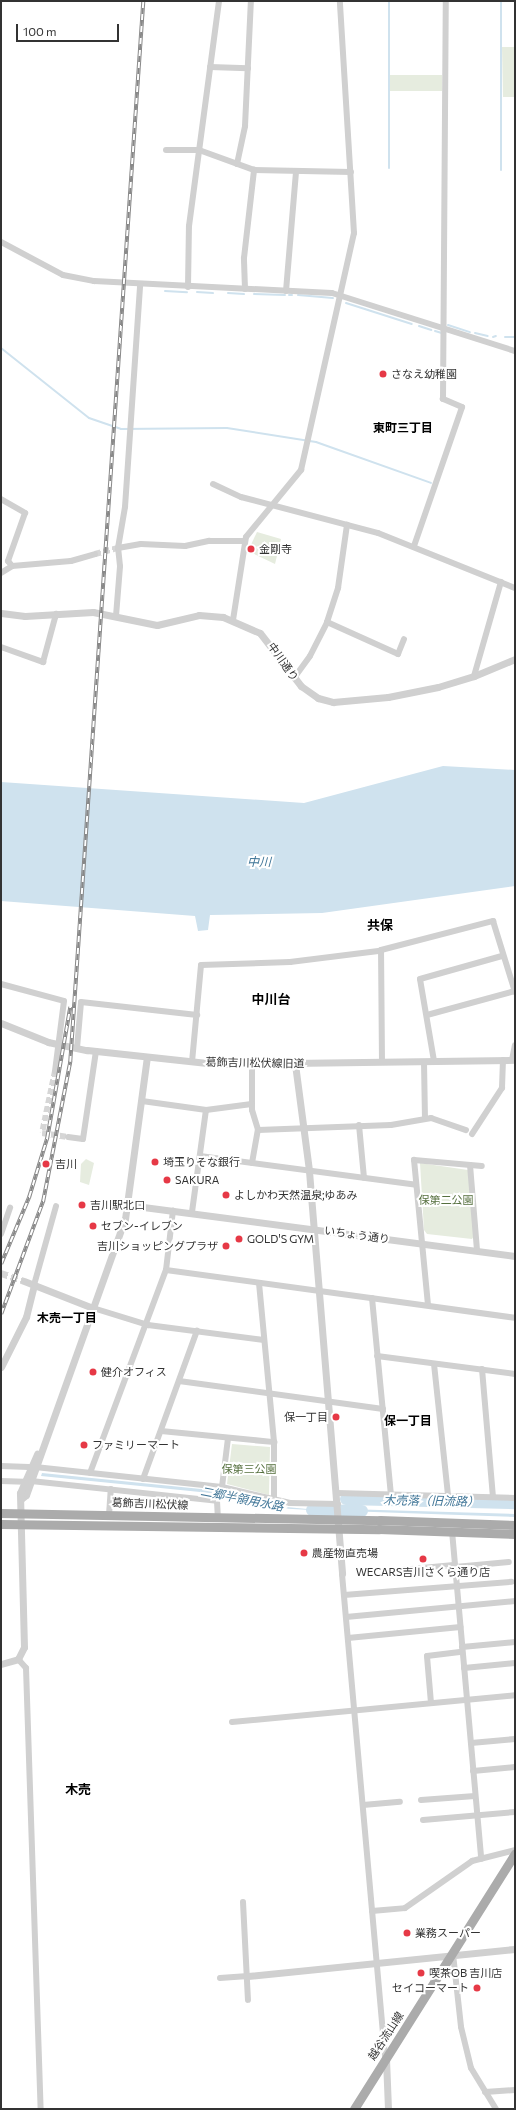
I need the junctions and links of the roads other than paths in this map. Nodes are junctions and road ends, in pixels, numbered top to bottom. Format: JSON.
{"nodes":[{"id":1,"x":219,"y":1,"type":"edge"},
{"id":2,"x":251,"y":1,"type":"edge"},
{"id":3,"x":340,"y":1,"type":"edge"},
{"id":4,"x":446,"y":1,"type":"edge"},
{"id":5,"x":210,"y":67,"type":"junction"},
{"id":6,"x":248,"y":68,"type":"junction"},
{"id":7,"x":166,"y":150,"type":"dead end"},
{"id":8,"x":199,"y":150,"type":"junction"},
{"id":9,"x":237,"y":164,"type":"junction"},
{"id":10,"x":254,"y":170,"type":"junction"},
{"id":11,"x":296,"y":172,"type":"junction"},
{"id":12,"x":351,"y":172,"type":"junction"},
{"id":13,"x":1,"y":242,"type":"edge"},
{"id":14,"x":140,"y":286,"type":"junction"},
{"id":15,"x":188,"y":287,"type":"junction"},
{"id":16,"x":245,"y":289,"type":"junction"},
{"id":17,"x":286,"y":291,"type":"junction"},
{"id":18,"x":340,"y":295,"type":"junction"},
{"id":19,"x":444,"y":329,"type":"junction"},
{"id":20,"x":515,"y":351,"type":"edge"},
{"id":21,"x":213,"y":484,"type":"dead end"},
{"id":22,"x":1,"y":499,"type":"edge"},
{"id":23,"x":272,"y":506,"type":"junction"},
{"id":24,"x":347,"y":525,"type":"junction"},
{"id":25,"x":245,"y":541,"type":"junction"},
{"id":26,"x":414,"y":546,"type":"junction"},
{"id":27,"x":118,"y":548,"type":"junction"},
{"id":28,"x":95,"y":554,"type":"tunnel mouth"},
{"id":29,"x":1,"y":557,"type":"edge"},
{"id":30,"x":8,"y":561,"type":"junction"},
{"id":31,"x":12,"y":566,"type":"junction"},
{"id":32,"x":1,"y":573,"type":"edge"},
{"id":33,"x":500,"y":582,"type":"junction"},
{"id":34,"x":515,"y":588,"type":"edge"},
{"id":35,"x":1,"y":613,"type":"edge"},
{"id":36,"x":56,"y":614,"type":"junction"},
{"id":37,"x":116,"y":616,"type":"junction"},
{"id":38,"x":233,"y":620,"type":"junction"},
{"id":39,"x":327,"y":622,"type":"junction"},
{"id":40,"x":404,"y":639,"type":"dead end"},
{"id":41,"x":1,"y":647,"type":"edge"},
{"id":42,"x":515,"y":659,"type":"edge"},
{"id":43,"x":474,"y":676,"type":"junction"},
{"id":44,"x":294,"y":678,"type":"junction"},
{"id":45,"x":378,"y":951,"type":"junction"},
{"id":46,"x":502,"y":956,"type":"junction"},
{"id":47,"x":1,"y":984,"type":"edge"},
{"id":48,"x":515,"y":991,"type":"edge"},
{"id":49,"x":196,"y":1015,"type":"junction"},
{"id":50,"x":427,"y":1015,"type":"junction"},
{"id":51,"x":1,"y":1023,"type":"edge"},
{"id":52,"x":60,"y":1044,"type":"junction"},
{"id":53,"x":515,"y":1045,"type":"edge"},
{"id":54,"x":77,"y":1048,"type":"junction"},
{"id":55,"x":96,"y":1051,"type":"junction"},
{"id":56,"x":147,"y":1057,"type":"junction"},
{"id":57,"x":503,"y":1060,"type":"junction"},
{"id":58,"x":514,"y":1060,"type":"edge"},
{"id":59,"x":192,"y":1062,"type":"junction"},
{"id":60,"x":382,"y":1062,"type":"junction"},
{"id":61,"x":424,"y":1062,"type":"junction"},
{"id":62,"x":434,"y":1062,"type":"junction"},
{"id":63,"x":295,"y":1064,"type":"junction"},
{"id":64,"x":252,"y":1065,"type":"junction"},
{"id":65,"x":55,"y":1071,"type":"tunnel mouth"},
{"id":66,"x":142,"y":1101,"type":"junction"},
{"id":67,"x":252,"y":1104,"type":"junction"},
{"id":68,"x":206,"y":1110,"type":"junction"},
{"id":69,"x":425,"y":1118,"type":"junction"},
{"id":70,"x":359,"y":1125,"type":"junction"},
{"id":71,"x":305,"y":1128,"type":"junction"},
{"id":72,"x":258,"y":1130,"type":"junction"},
{"id":73,"x":466,"y":1130,"type":"dead end"},
{"id":74,"x":472,"y":1134,"type":"dead end"},
{"id":75,"x":68,"y":1137,"type":"tunnel mouth"},
{"id":76,"x":200,"y":1156,"type":"junction"},
{"id":77,"x":252,"y":1163,"type":"junction"},
{"id":78,"x":470,"y":1165,"type":"junction"},
{"id":79,"x":482,"y":1166,"type":"dead end"},
{"id":80,"x":309,"y":1171,"type":"junction"},
{"id":81,"x":364,"y":1178,"type":"junction"},
{"id":82,"x":416,"y":1185,"type":"junction"},
{"id":83,"x":128,"y":1204,"type":"junction"},
{"id":84,"x":56,"y":1206,"type":"dead end"},
{"id":85,"x":10,"y":1208,"type":"dead end"},
{"id":86,"x":173,"y":1210,"type":"junction"},
{"id":87,"x":192,"y":1212,"type":"junction"},
{"id":88,"x":314,"y":1229,"type":"junction"},
{"id":89,"x":1,"y":1234,"type":"edge"},
{"id":90,"x":423,"y":1244,"type":"junction"},
{"id":91,"x":477,"y":1251,"type":"junction"},
{"id":92,"x":515,"y":1256,"type":"edge"},
{"id":93,"x":166,"y":1270,"type":"junction"},
{"id":94,"x":24,"y":1281,"type":"tunnel mouth"},
{"id":95,"x":259,"y":1283,"type":"junction"},
{"id":96,"x":34,"y":1285,"type":"junction"},
{"id":97,"x":320,"y":1292,"type":"junction"},
{"id":98,"x":372,"y":1298,"type":"junction"},
{"id":99,"x":428,"y":1305,"type":"junction"},
{"id":100,"x":93,"y":1308,"type":"junction"},
{"id":101,"x":515,"y":1318,"type":"edge"},
{"id":102,"x":148,"y":1325,"type":"junction"},
{"id":103,"x":197,"y":1331,"type":"junction"},
{"id":104,"x":264,"y":1340,"type":"junction"},
{"id":105,"x":377,"y":1356,"type":"junction"},
{"id":106,"x":434,"y":1364,"type":"junction"},
{"id":107,"x":1,"y":1366,"type":"edge"},
{"id":108,"x":482,"y":1369,"type":"junction"},
{"id":109,"x":515,"y":1374,"type":"edge"},
{"id":110,"x":179,"y":1381,"type":"junction"},
{"id":111,"x":270,"y":1394,"type":"junction"},
{"id":112,"x":329,"y":1402,"type":"junction"},
{"id":113,"x":383,"y":1409,"type":"junction"},
{"id":114,"x":161,"y":1431,"type":"junction"},
{"id":115,"x":228,"y":1438,"type":"junction"},
{"id":116,"x":274,"y":1442,"type":"junction"},
{"id":117,"x":1,"y":1466,"type":"edge"},
{"id":118,"x":32,"y":1467,"type":"junction"},
{"id":119,"x":90,"y":1473,"type":"junction"},
{"id":120,"x":142,"y":1479,"type":"junction"},
{"id":121,"x":1,"y":1480,"type":"edge"},
{"id":122,"x":27,"y":1481,"type":"junction"},
{"id":123,"x":222,"y":1487,"type":"junction"},
{"id":124,"x":111,"y":1489,"type":"junction"},
{"id":125,"x":337,"y":1493,"type":"junction"},
{"id":126,"x":392,"y":1495,"type":"junction"},
{"id":127,"x":448,"y":1496,"type":"junction"},
{"id":128,"x":493,"y":1497,"type":"junction"},
{"id":129,"x":515,"y":1498,"type":"edge"},
{"id":130,"x":274,"y":1500,"type":"junction"},
{"id":131,"x":1,"y":1513,"type":"edge"},
{"id":132,"x":19,"y":1513,"type":"junction"},
{"id":133,"x":338,"y":1514,"type":"junction"},
{"id":134,"x":109,"y":1515,"type":"junction"},
{"id":135,"x":218,"y":1518,"type":"junction"},
{"id":136,"x":1,"y":1524,"type":"edge"},
{"id":137,"x":19,"y":1524,"type":"junction"},
{"id":138,"x":515,"y":1526,"type":"edge"},
{"id":139,"x":452,"y":1531,"type":"junction"},
{"id":140,"x":515,"y":1534,"type":"edge"},
{"id":141,"x":509,"y":1562,"type":"dead end"},
{"id":142,"x":454,"y":1566,"type":"junction"},
{"id":143,"x":401,"y":1570,"type":"dead end"},
{"id":144,"x":342,"y":1574,"type":"joint"},
{"id":145,"x":511,"y":1582,"type":"dead end"},
{"id":146,"x":457,"y":1586,"type":"junction"},
{"id":147,"x":344,"y":1595,"type":"junction"},
{"id":148,"x":515,"y":1601,"type":"edge"},
{"id":149,"x":459,"y":1607,"type":"junction"},
{"id":150,"x":346,"y":1617,"type":"junction"},
{"id":151,"x":460,"y":1627,"type":"junction"},
{"id":152,"x":348,"y":1638,"type":"junction"},
{"id":153,"x":515,"y":1642,"type":"edge"},
{"id":154,"x":462,"y":1650,"type":"junction"},
{"id":155,"x":18,"y":1659,"type":"junction"},
{"id":156,"x":515,"y":1663,"type":"edge"},
{"id":157,"x":1,"y":1664,"type":"edge"},
{"id":158,"x":464,"y":1668,"type":"junction"},
{"id":159,"x":515,"y":1695,"type":"edge"},
{"id":160,"x":467,"y":1700,"type":"junction"},
{"id":161,"x":431,"y":1703,"type":"junction"},
{"id":162,"x":354,"y":1710,"type":"junction"},
{"id":163,"x":232,"y":1722,"type":"dead end"},
{"id":164,"x":515,"y":1739,"type":"edge"},
{"id":165,"x":470,"y":1744,"type":"junction"},
{"id":166,"x":515,"y":1767,"type":"edge"},
{"id":167,"x":473,"y":1771,"type":"junction"},
{"id":168,"x":475,"y":1796,"type":"junction"},
{"id":169,"x":421,"y":1800,"type":"dead end"},
{"id":170,"x":400,"y":1802,"type":"dead end"},
{"id":171,"x":363,"y":1805,"type":"junction"},
{"id":172,"x":515,"y":1812,"type":"edge"},
{"id":173,"x":477,"y":1816,"type":"junction"},
{"id":174,"x":423,"y":1820,"type":"dead end"},
{"id":175,"x":515,"y":1850,"type":"edge"},
{"id":176,"x":515,"y":1853,"type":"edge"},
{"id":177,"x":481,"y":1859,"type":"junction"},
{"id":178,"x":243,"y":1902,"type":"dead end"},
{"id":179,"x":372,"y":1911,"type":"junction"},
{"id":180,"x":515,"y":1948,"type":"edge"},
{"id":181,"x":454,"y":1954,"type":"junction"},
{"id":182,"x":377,"y":1963,"type":"junction"},
{"id":183,"x":248,"y":1976,"type":"junction"},
{"id":184,"x":220,"y":1978,"type":"dead end"},
{"id":185,"x":248,"y":2000,"type":"dead end"},
{"id":186,"x":386,"y":2059,"type":"junction"},
{"id":187,"x":515,"y":2090,"type":"edge"},
{"id":188,"x":485,"y":2092,"type":"junction"},
{"id":189,"x":40,"y":2109,"type":"edge"},
{"id":190,"x":354,"y":2109,"type":"edge"},
{"id":191,"x":388,"y":2109,"type":"edge"},
{"id":192,"x":496,"y":2109,"type":"edge"}],
"edges":[{"from":1,"to":5,"type":"street"},
{"from":2,"to":6,"type":"street"},
{"from":3,"to":12,"type":"street"},
{"from":4,"to":19,"type":"street"},
{"from":5,"to":6,"type":"street"},
{"from":5,"to":8,"type":"street"},
{"from":6,"to":9,"type":"street"},
{"from":7,"to":8,"type":"street"},
{"from":8,"to":9,"type":"street"},
{"from":8,"to":15,"type":"street"},
{"from":9,"to":10,"type":"street"},
{"from":10,"to":11,"type":"street"},
{"from":10,"to":16,"type":"street"},
{"from":11,"to":12,"type":"street"},
{"from":11,"to":17,"type":"street"},
{"from":12,"to":18,"type":"street"},
{"from":13,"to":14,"type":"street"},
{"from":14,"to":15,"type":"street"},
{"from":14,"to":27,"type":"street"},
{"from":15,"to":16,"type":"street"},
{"from":16,"to":17,"type":"street"},
{"from":17,"to":18,"type":"street"},
{"from":18,"to":19,"type":"street"},
{"from":18,"to":23,"type":"street"},
{"from":19,"to":20,"type":"street"},
{"from":19,"to":26,"type":"street"},
{"from":21,"to":23,"type":"street"},
{"from":22,"to":30,"type":"street"},
{"from":23,"to":24,"type":"street"},
{"from":23,"to":25,"type":"street"},
{"from":24,"to":26,"type":"street"},
{"from":24,"to":39,"type":"street"},
{"from":25,"to":27,"type":"street"},
{"from":25,"to":38,"type":"street"},
{"from":26,"to":33,"type":"street"},
{"from":27,"to":37,"type":"street"},
{"from":28,"to":31,"type":"street"},
{"from":29,"to":30,"type":"street"},
{"from":30,"to":31,"type":"street"},
{"from":31,"to":32,"type":"street"},
{"from":33,"to":34,"type":"street"},
{"from":33,"to":43,"type":"street"},
{"from":35,"to":36,"type":"street","name":"中川通り"},
{"from":36,"to":37,"type":"street","name":"中川通り"},
{"from":36,"to":41,"type":"street"},
{"from":37,"to":38,"type":"street","name":"中川通り"},
{"from":38,"to":44,"type":"street","name":"中川通り"},
{"from":39,"to":40,"type":"street"},
{"from":39,"to":44,"type":"street"},
{"from":42,"to":43,"type":"street","name":"中川通り"},
{"from":43,"to":44,"type":"street","name":"中川通り"},
{"from":45,"to":46,"type":"street"},
{"from":45,"to":49,"type":"street"},
{"from":45,"to":60,"type":"street"},
{"from":46,"to":48,"type":"street"},
{"from":46,"to":50,"type":"street"},
{"from":47,"to":52,"type":"street"},
{"from":48,"to":50,"type":"street"},
{"from":49,"to":54,"type":"street"},
{"from":49,"to":59,"type":"street"},
{"from":50,"to":62,"type":"street"},
{"from":51,"to":52,"type":"street","name":"葛飾吉川松伏線旧道"},
{"from":52,"to":54,"type":"street","name":"葛飾吉川松伏線旧道"},
{"from":52,"to":65,"type":"street"},
{"from":53,"to":58,"type":"street"},
{"from":54,"to":55,"type":"street","name":"葛飾吉川松伏線旧道"},
{"from":55,"to":56,"type":"street","name":"葛飾吉川松伏線旧道"},
{"from":55,"to":75,"type":"street"},
{"from":56,"to":59,"type":"street","name":"葛飾吉川松伏線旧道"},
{"from":56,"to":66,"type":"street"},
{"from":57,"to":58,"type":"street","name":"葛飾吉川松伏線旧道"},
{"from":57,"to":62,"type":"street","name":"葛飾吉川松伏線旧道"},
{"from":57,"to":74,"type":"street"},
{"from":59,"to":64,"type":"street","name":"葛飾吉川松伏線旧道"},
{"from":60,"to":61,"type":"street","name":"葛飾吉川松伏線旧道"},
{"from":60,"to":63,"type":"street","name":"葛飾吉川松伏線旧道"},
{"from":61,"to":62,"type":"street","name":"葛飾吉川松伏線旧道"},
{"from":61,"to":69,"type":"street"},
{"from":63,"to":64,"type":"street","name":"葛飾吉川松伏線旧道"},
{"from":63,"to":71,"type":"street"},
{"from":64,"to":67,"type":"street"},
{"from":66,"to":68,"type":"street"},
{"from":66,"to":83,"type":"street"},
{"from":67,"to":68,"type":"street"},
{"from":67,"to":72,"type":"street"},
{"from":68,"to":76,"type":"street"},
{"from":69,"to":70,"type":"street"},
{"from":69,"to":73,"type":"street"},
{"from":70,"to":71,"type":"street"},
{"from":70,"to":81,"type":"street"},
{"from":71,"to":72,"type":"street"},
{"from":71,"to":80,"type":"street"},
{"from":72,"to":77,"type":"street"},
{"from":76,"to":77,"type":"street"},
{"from":76,"to":87,"type":"street"},
{"from":77,"to":80,"type":"street"},
{"from":78,"to":79,"type":"street"},
{"from":78,"to":82,"type":"street"},
{"from":78,"to":91,"type":"street"},
{"from":80,"to":81,"type":"street"},
{"from":80,"to":88,"type":"street"},
{"from":81,"to":82,"type":"street"},
{"from":82,"to":90,"type":"street"},
{"from":83,"to":86,"type":"street","name":"いちょう通り"},
{"from":83,"to":100,"type":"street"},
{"from":84,"to":96,"type":"street"},
{"from":85,"to":89,"type":"street"},
{"from":86,"to":87,"type":"street","name":"いちょう通り"},
{"from":86,"to":93,"type":"street"},
{"from":87,"to":88,"type":"street","name":"いちょう通り"},
{"from":88,"to":90,"type":"street","name":"いちょう通り"},
{"from":88,"to":97,"type":"street"},
{"from":90,"to":91,"type":"street","name":"いちょう通り"},
{"from":90,"to":99,"type":"street"},
{"from":91,"to":92,"type":"street","name":"いちょう通り"},
{"from":93,"to":95,"type":"street"},
{"from":93,"to":102,"type":"street"},
{"from":94,"to":96,"type":"street"},
{"from":95,"to":97,"type":"street"},
{"from":95,"to":104,"type":"street"},
{"from":96,"to":100,"type":"street"},
{"from":96,"to":107,"type":"street"},
{"from":97,"to":98,"type":"street"},
{"from":97,"to":112,"type":"street"},
{"from":98,"to":99,"type":"street"},
{"from":98,"to":105,"type":"street"},
{"from":99,"to":101,"type":"street"},
{"from":100,"to":102,"type":"street"},
{"from":100,"to":118,"type":"street"},
{"from":102,"to":103,"type":"street"},
{"from":102,"to":119,"type":"street"},
{"from":103,"to":104,"type":"street"},
{"from":103,"to":110,"type":"street"},
{"from":104,"to":111,"type":"street"},
{"from":105,"to":106,"type":"street"},
{"from":105,"to":113,"type":"street"},
{"from":106,"to":108,"type":"street"},
{"from":106,"to":127,"type":"street"},
{"from":108,"to":109,"type":"street"},
{"from":108,"to":128,"type":"street"},
{"from":110,"to":111,"type":"street"},
{"from":110,"to":114,"type":"street"},
{"from":111,"to":112,"type":"street"},
{"from":111,"to":116,"type":"street"},
{"from":112,"to":113,"type":"street"},
{"from":112,"to":125,"type":"street"},
{"from":113,"to":126,"type":"street"},
{"from":114,"to":115,"type":"street"},
{"from":114,"to":120,"type":"street"},
{"from":115,"to":116,"type":"street"},
{"from":115,"to":123,"type":"street"},
{"from":116,"to":130,"type":"street"},
{"from":117,"to":118,"type":"street"},
{"from":118,"to":119,"type":"street"},
{"from":118,"to":122,"type":"street"},
{"from":119,"to":120,"type":"street"},
{"from":120,"to":123,"type":"street"},
{"from":121,"to":122,"type":"street"},
{"from":122,"to":124,"type":"street"},
{"from":122,"to":132,"type":"street"},
{"from":123,"to":130,"type":"street"},
{"from":124,"to":134,"type":"street"},
{"from":124,"to":135,"type":"street"},
{"from":125,"to":126,"type":"street"},
{"from":125,"to":133,"type":"street"},
{"from":126,"to":127,"type":"street"},
{"from":127,"to":128,"type":"street"},
{"from":128,"to":129,"type":"street"},
{"from":130,"to":133,"type":"street"},
{"from":131,"to":132,"type":"main road","name":"葛飾吉川松伏線"},
{"from":132,"to":134,"type":"main road","name":"葛飾吉川松伏線"},
{"from":132,"to":137,"type":"street"},
{"from":133,"to":135,"type":"main road","name":"葛飾吉川松伏線"},
{"from":133,"to":137,"type":"main road","name":"葛飾吉川松伏線"},
{"from":133,"to":138,"type":"main road","name":"葛飾吉川松伏線"},
{"from":133,"to":139,"type":"main road","name":"葛飾吉川松伏線"},
{"from":133,"to":144,"type":"street"},
{"from":134,"to":135,"type":"main road","name":"葛飾吉川松伏線"},
{"from":136,"to":137,"type":"main road","name":"葛飾吉川松伏線"},
{"from":137,"to":155,"type":"street"},
{"from":139,"to":140,"type":"main road","name":"葛飾吉川松伏線"},
{"from":139,"to":142,"type":"street"},
{"from":141,"to":142,"type":"street"},
{"from":142,"to":143,"type":"street"},
{"from":142,"to":146,"type":"street"},
{"from":144,"to":147,"type":"street"},
{"from":145,"to":146,"type":"street"},
{"from":146,"to":147,"type":"street"},
{"from":146,"to":149,"type":"street"},
{"from":147,"to":150,"type":"street"},
{"from":148,"to":149,"type":"street"},
{"from":149,"to":150,"type":"street"},
{"from":149,"to":151,"type":"street"},
{"from":150,"to":152,"type":"street"},
{"from":151,"to":152,"type":"street"},
{"from":151,"to":154,"type":"street"},
{"from":152,"to":162,"type":"street"},
{"from":153,"to":154,"type":"street"},
{"from":154,"to":158,"type":"street"},
{"from":154,"to":161,"type":"street"},
{"from":155,"to":157,"type":"street"},
{"from":155,"to":189,"type":"street"},
{"from":156,"to":158,"type":"street"},
{"from":158,"to":160,"type":"street"},
{"from":159,"to":160,"type":"street"},
{"from":160,"to":161,"type":"street"},
{"from":160,"to":165,"type":"street"},
{"from":161,"to":162,"type":"street"},
{"from":162,"to":163,"type":"street"},
{"from":162,"to":171,"type":"street"},
{"from":164,"to":165,"type":"street"},
{"from":165,"to":167,"type":"street"},
{"from":166,"to":167,"type":"street"},
{"from":167,"to":168,"type":"street"},
{"from":168,"to":169,"type":"street"},
{"from":168,"to":173,"type":"street"},
{"from":170,"to":171,"type":"street"},
{"from":171,"to":179,"type":"street"},
{"from":172,"to":173,"type":"street"},
{"from":173,"to":174,"type":"street"},
{"from":173,"to":177,"type":"street"},
{"from":175,"to":177,"type":"street"},
{"from":176,"to":181,"type":"main road","name":"越谷流山線"},
{"from":177,"to":179,"type":"street"},
{"from":178,"to":183,"type":"street"},
{"from":179,"to":182,"type":"street"},
{"from":180,"to":181,"type":"street"},
{"from":181,"to":182,"type":"street"},
{"from":181,"to":186,"type":"main road","name":"越谷流山線"},
{"from":181,"to":188,"type":"street"},
{"from":182,"to":183,"type":"street"},
{"from":182,"to":186,"type":"street"},
{"from":183,"to":184,"type":"street"},
{"from":183,"to":185,"type":"street"},
{"from":186,"to":190,"type":"main road","name":"越谷流山線"},
{"from":186,"to":191,"type":"street"},
{"from":187,"to":188,"type":"street"},
{"from":188,"to":192,"type":"street"}]}
